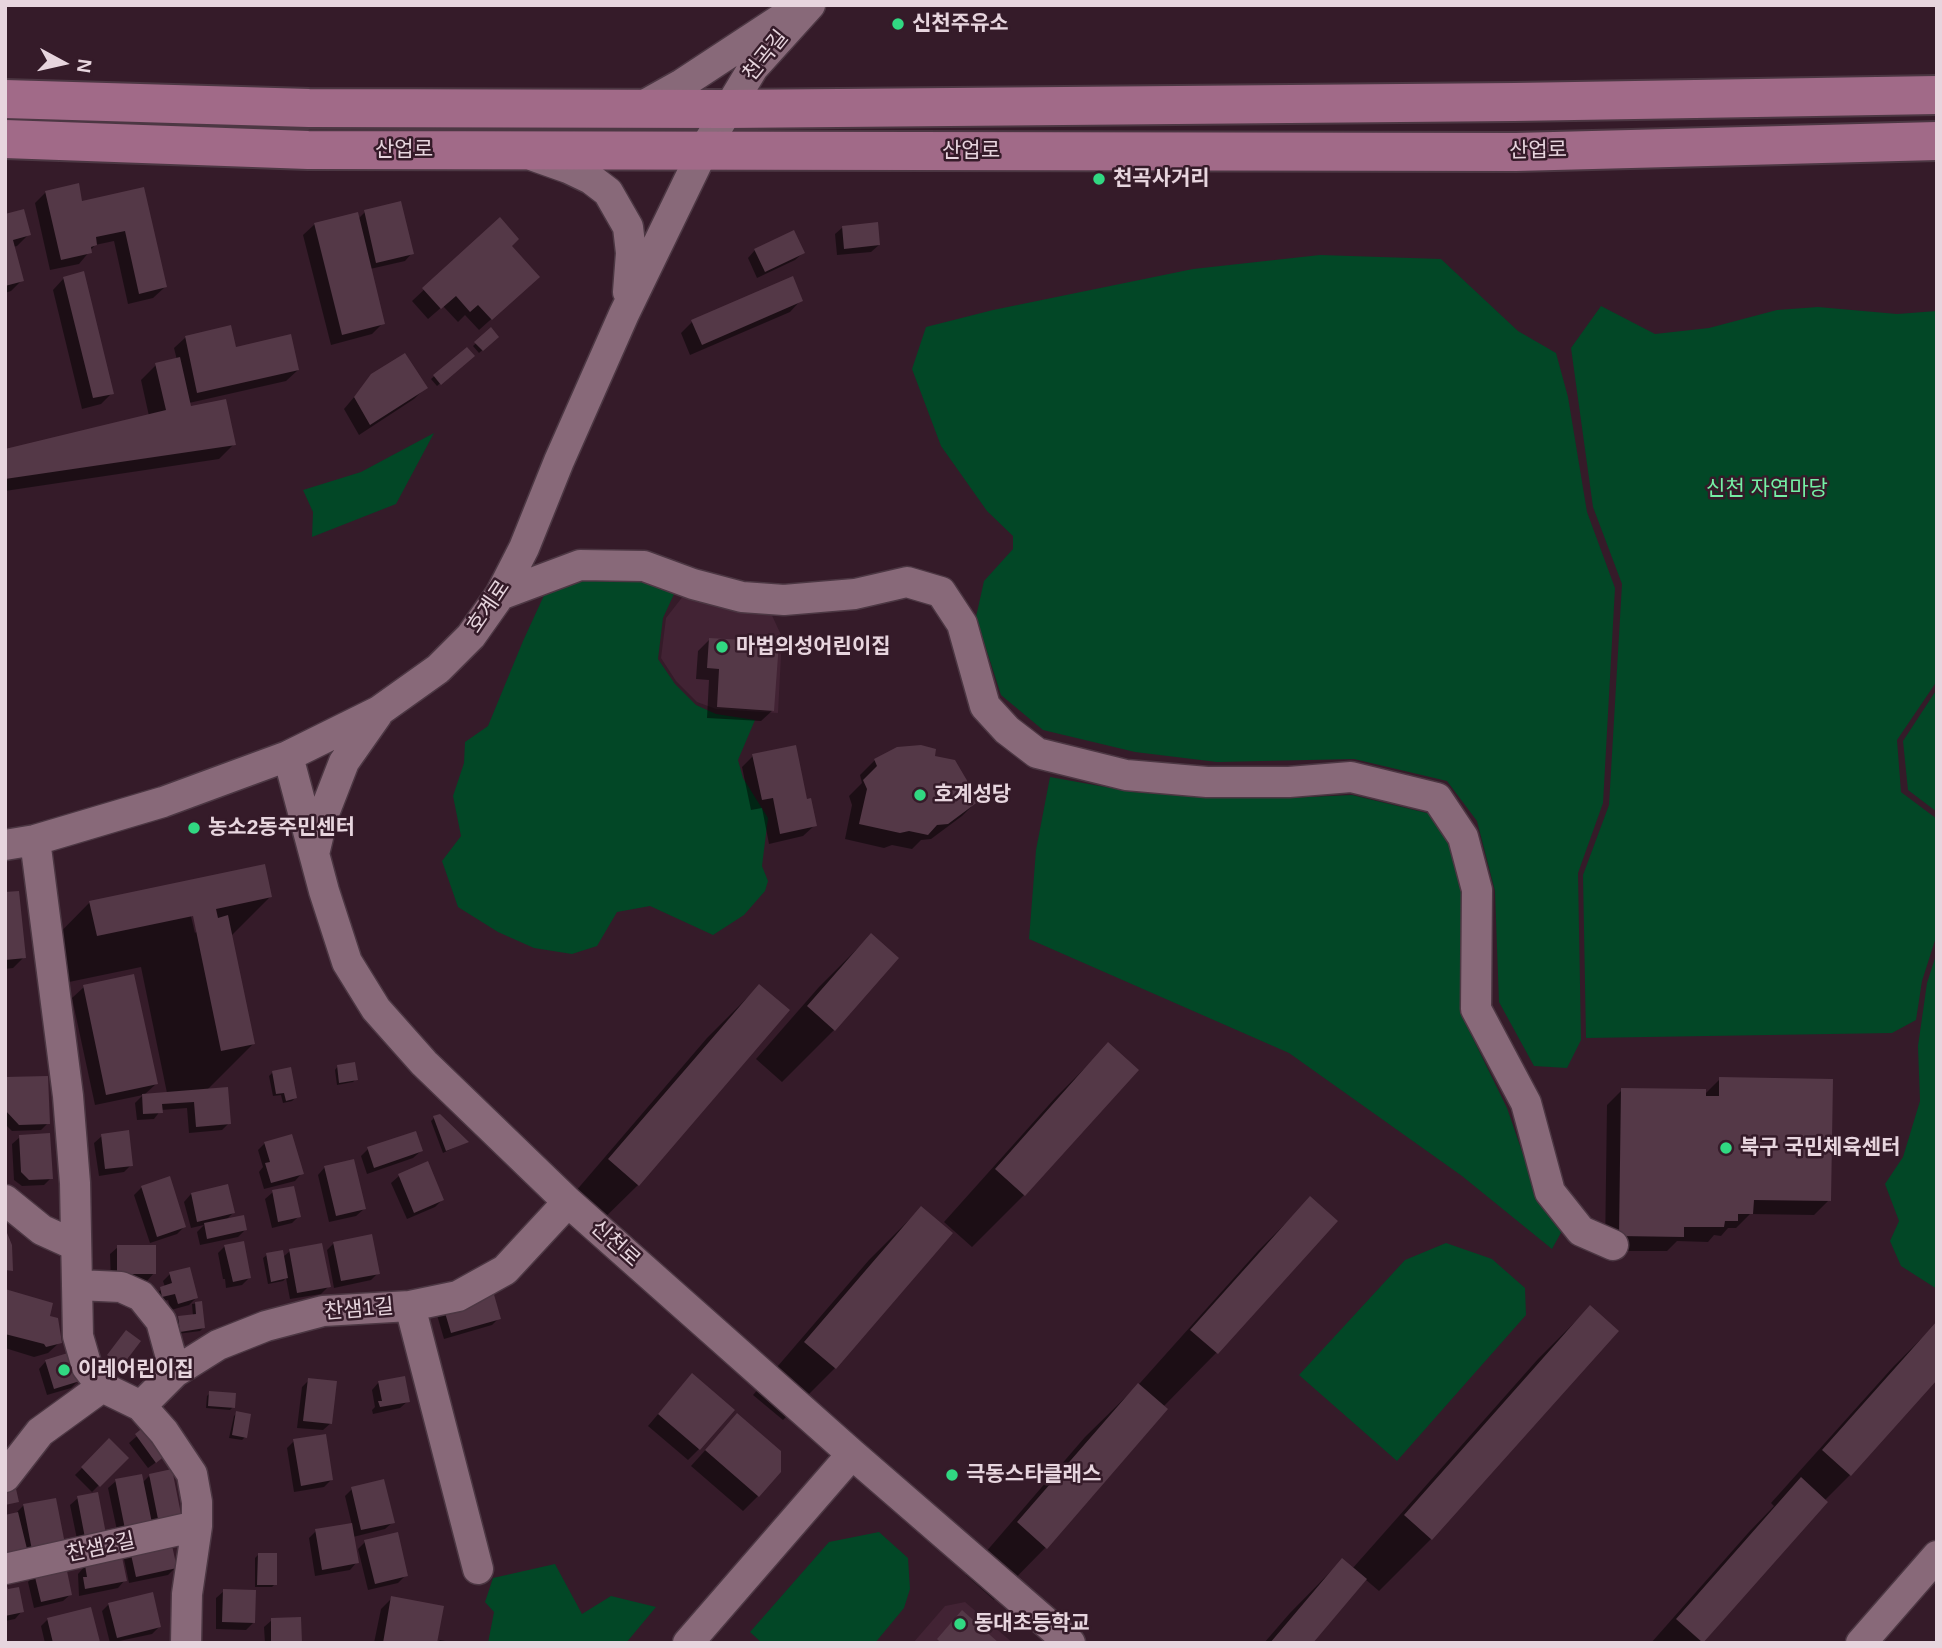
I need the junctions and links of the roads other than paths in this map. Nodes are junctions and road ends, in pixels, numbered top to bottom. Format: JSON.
{"nodes":[{"id":1,"x":802,"y":5,"type":"edge"},
{"id":2,"x":810,"y":5,"type":"edge"},
{"id":3,"x":1937,"y":95,"type":"edge"},
{"id":4,"x":5,"y":99,"type":"edge"},
{"id":5,"x":637,"y":109,"type":"junction"},
{"id":6,"x":726,"y":109,"type":"junction"},
{"id":7,"x":5,"y":139,"type":"edge"},
{"id":8,"x":1937,"y":141,"type":"edge"},
{"id":9,"x":517,"y":150,"type":"junction"},
{"id":10,"x":703,"y":150,"type":"junction"},
{"id":11,"x":624,"y":314,"type":"junction"},
{"id":12,"x":500,"y":595,"type":"junction"},
{"id":13,"x":379,"y":711,"type":"junction"},
{"id":14,"x":288,"y":756,"type":"junction"},
{"id":15,"x":35,"y":840,"type":"junction"},
{"id":16,"x":5,"y":845,"type":"edge"},
{"id":17,"x":314,"y":853,"type":"junction"},
{"id":18,"x":5,"y":1200,"type":"edge"},
{"id":19,"x":568,"y":1202,"type":"junction"},
{"id":20,"x":75,"y":1245,"type":"junction"},
{"id":21,"x":1613,"y":1245,"type":"dead end"},
{"id":22,"x":77,"y":1286,"type":"junction"},
{"id":23,"x":410,"y":1306,"type":"junction"},
{"id":24,"x":175,"y":1373,"type":"junction"},
{"id":25,"x":102,"y":1387,"type":"junction"},
{"id":26,"x":141,"y":1406,"type":"junction"},
{"id":27,"x":852,"y":1454,"type":"junction"},
{"id":28,"x":5,"y":1477,"type":"edge"},
{"id":29,"x":197,"y":1526,"type":"junction"},
{"id":30,"x":1937,"y":1556,"type":"edge"},
{"id":31,"x":5,"y":1569,"type":"edge"},
{"id":32,"x":478,"y":1569,"type":"dead end"},
{"id":33,"x":187,"y":1643,"type":"edge"},
{"id":34,"x":688,"y":1643,"type":"edge"},
{"id":35,"x":1070,"y":1643,"type":"edge"},
{"id":36,"x":1861,"y":1643,"type":"edge"}],
"edges":[{"from":1,"to":5,"type":"street"},
{"from":2,"to":6,"type":"street","name":"천곡길"},
{"from":3,"to":6,"type":"main road","name":"산업로"},
{"from":4,"to":5,"type":"main road","name":"산업로"},
{"from":5,"to":6,"type":"main road","name":"산업로"},
{"from":6,"to":10,"type":"street","name":"호계로"},
{"from":7,"to":9,"type":"main road","name":"산업로"},
{"from":8,"to":10,"type":"main road","name":"산업로"},
{"from":9,"to":10,"type":"main road","name":"산업로"},
{"from":9,"to":11,"type":"street"},
{"from":10,"to":11,"type":"street","name":"호계로"},
{"from":11,"to":12,"type":"street","name":"호계로"},
{"from":12,"to":13,"type":"street","name":"호계로"},
{"from":12,"to":21,"type":"street"},
{"from":13,"to":14,"type":"street","name":"호계로"},
{"from":13,"to":17,"type":"street"},
{"from":14,"to":15,"type":"street","name":"호계로"},
{"from":14,"to":17,"type":"street","name":"신천로"},
{"from":15,"to":16,"type":"street","name":"호계로"},
{"from":15,"to":20,"type":"street"},
{"from":17,"to":19,"type":"street","name":"신천로"},
{"from":18,"to":20,"type":"street"},
{"from":19,"to":23,"type":"street","name":"찬샘1길"},
{"from":19,"to":27,"type":"street","name":"신천로"},
{"from":20,"to":22,"type":"street"},
{"from":22,"to":24,"type":"street"},
{"from":22,"to":25,"type":"street"},
{"from":23,"to":24,"type":"street","name":"찬샘1길"},
{"from":23,"to":32,"type":"street"},
{"from":24,"to":26,"type":"street","name":"찬샘1길"},
{"from":25,"to":26,"type":"street"},
{"from":25,"to":28,"type":"street"},
{"from":26,"to":29,"type":"street"},
{"from":27,"to":34,"type":"street"},
{"from":27,"to":35,"type":"street","name":"신천로"},
{"from":29,"to":31,"type":"street","name":"찬샘2길"},
{"from":29,"to":33,"type":"street"},
{"from":30,"to":36,"type":"street"}]}
